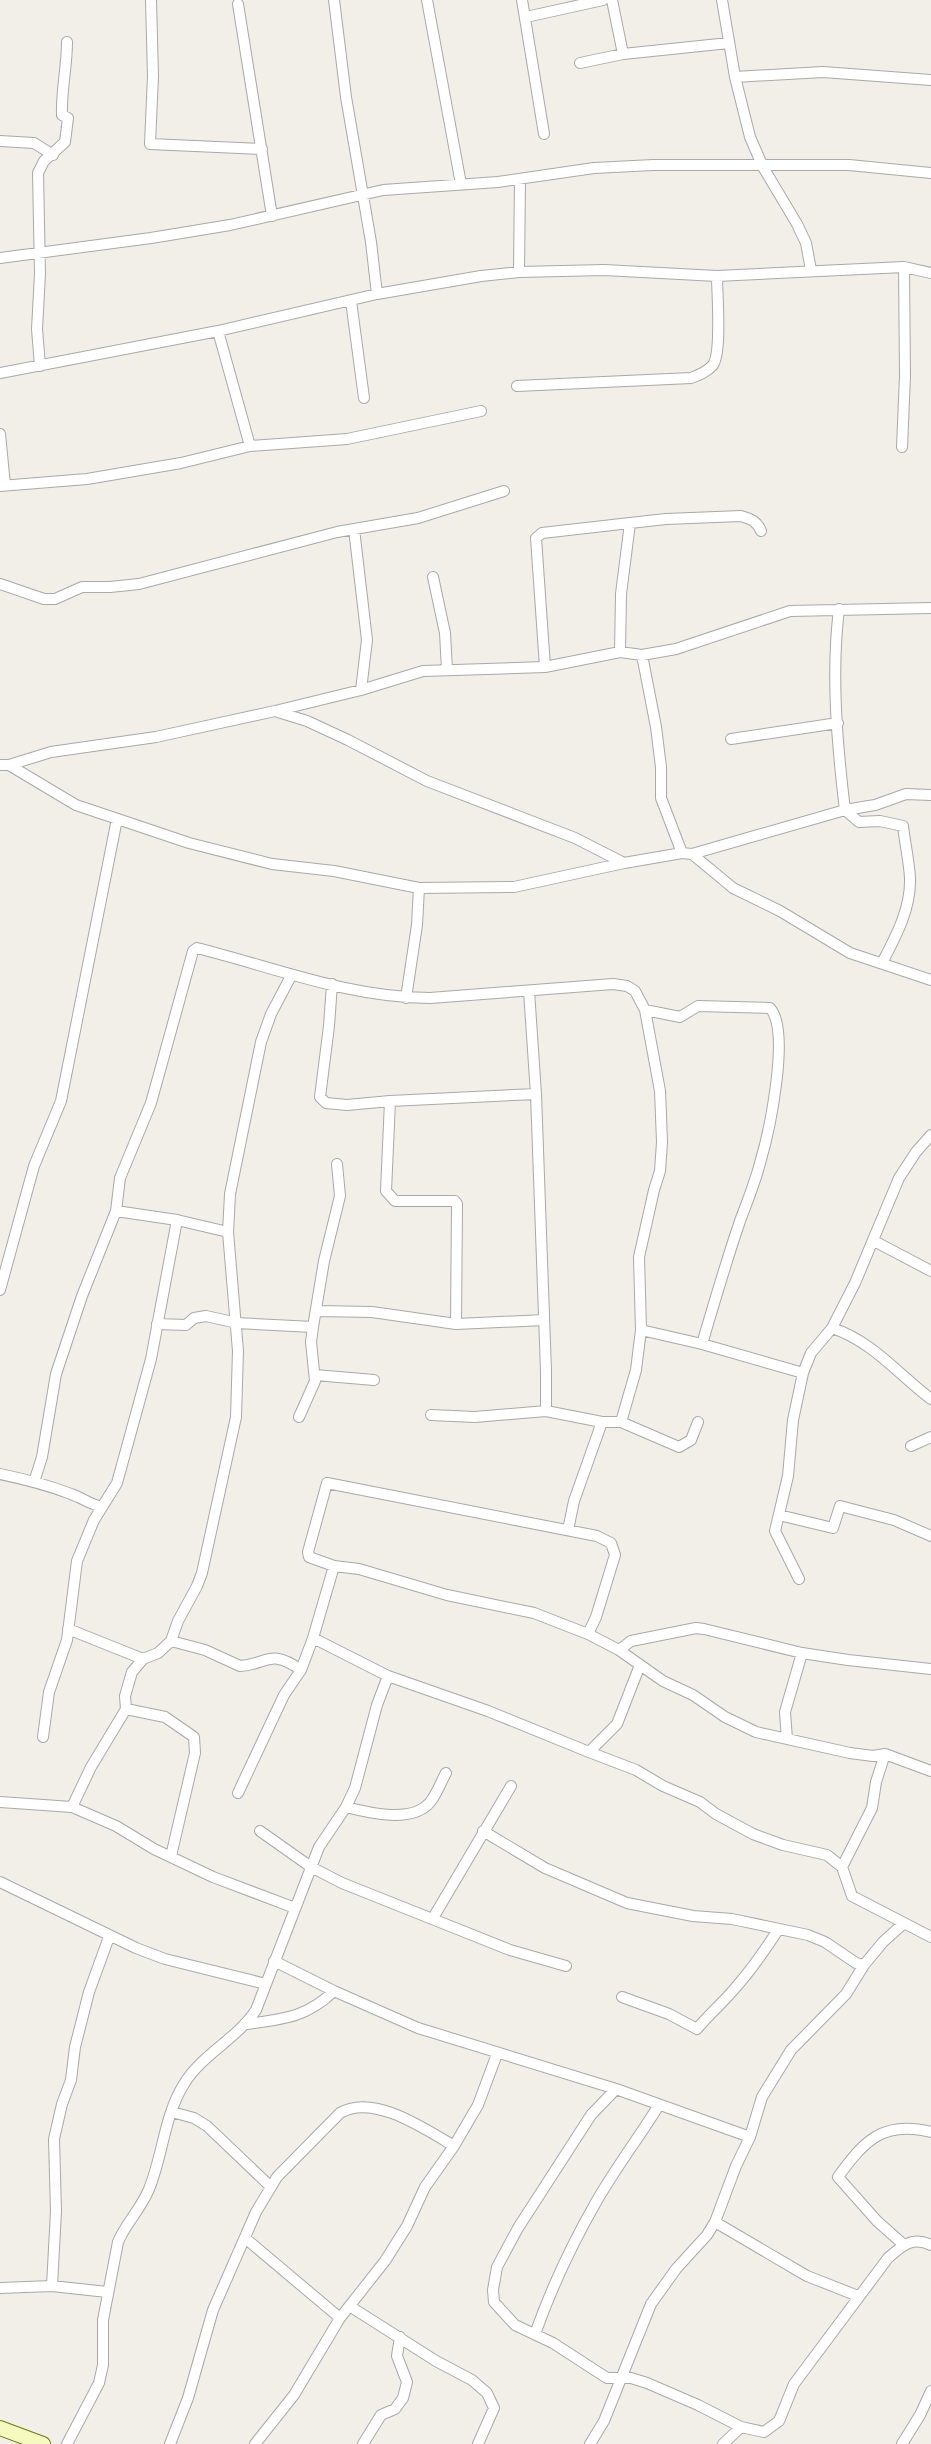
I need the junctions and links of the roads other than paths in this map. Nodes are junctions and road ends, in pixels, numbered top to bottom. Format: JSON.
{"nodes":[{"id":1,"x":151,"y":0,"type":"edge"},
{"id":2,"x":334,"y":0,"type":"edge"},
{"id":3,"x":427,"y":0,"type":"edge"},
{"id":4,"x":522,"y":0,"type":"edge"},
{"id":5,"x":603,"y":0,"type":"edge"},
{"id":6,"x":612,"y":0,"type":"edge"},
{"id":7,"x":722,"y":0,"type":"edge"},
{"id":8,"x":238,"y":4,"type":"dead end"},
{"id":9,"x":526,"y":17,"type":"junction"},
{"id":10,"x":67,"y":42,"type":"dead end"},
{"id":11,"x":729,"y":43,"type":"junction"},
{"id":12,"x":623,"y":54,"type":"junction"},
{"id":13,"x":580,"y":63,"type":"dead end"},
{"id":14,"x":735,"y":77,"type":"junction"},
{"id":15,"x":931,"y":80,"type":"edge"},
{"id":16,"x":544,"y":134,"type":"dead end"},
{"id":17,"x":0,"y":141,"type":"edge"},
{"id":18,"x":262,"y":149,"type":"junction"},
{"id":19,"x":53,"y":155,"type":"junction"},
{"id":20,"x":763,"y":167,"type":"junction"},
{"id":21,"x":931,"y":173,"type":"edge"},
{"id":22,"x":520,"y":179,"type":"junction"},
{"id":23,"x":461,"y":184,"type":"junction"},
{"id":24,"x":361,"y":193,"type":"junction"},
{"id":25,"x":272,"y":216,"type":"junction"},
{"id":26,"x":39,"y":252,"type":"junction"},
{"id":27,"x":0,"y":258,"type":"edge"},
{"id":28,"x":904,"y":267,"type":"junction"},
{"id":29,"x":811,"y":270,"type":"junction"},
{"id":30,"x":519,"y":272,"type":"junction"},
{"id":31,"x":931,"y":273,"type":"edge"},
{"id":32,"x":717,"y":276,"type":"junction"},
{"id":33,"x":377,"y":294,"type":"junction"},
{"id":34,"x":351,"y":301,"type":"junction"},
{"id":35,"x":218,"y":331,"type":"junction"},
{"id":36,"x":40,"y":366,"type":"junction"},
{"id":37,"x":0,"y":373,"type":"edge"},
{"id":38,"x":517,"y":386,"type":"dead end"},
{"id":39,"x":364,"y":398,"type":"dead end"},
{"id":40,"x":481,"y":411,"type":"dead end"},
{"id":41,"x":0,"y":434,"type":"edge"},
{"id":42,"x":250,"y":446,"type":"junction"},
{"id":43,"x":902,"y":447,"type":"dead end"},
{"id":44,"x":3,"y":486,"type":"edge"},
{"id":45,"x":504,"y":491,"type":"dead end"},
{"id":46,"x":630,"y":523,"type":"junction"},
{"id":47,"x":354,"y":529,"type":"junction"},
{"id":48,"x":761,"y":531,"type":"dead end"},
{"id":49,"x":433,"y":577,"type":"dead end"},
{"id":50,"x":0,"y":584,"type":"edge"},
{"id":51,"x":931,"y":608,"type":"edge"},
{"id":52,"x":839,"y":609,"type":"junction"},
{"id":53,"x":620,"y":652,"type":"junction"},
{"id":54,"x":642,"y":655,"type":"junction"},
{"id":55,"x":545,"y":667,"type":"junction"},
{"id":56,"x":447,"y":670,"type":"junction"},
{"id":57,"x":361,"y":690,"type":"junction"},
{"id":58,"x":275,"y":711,"type":"junction"},
{"id":59,"x":838,"y":723,"type":"junction"},
{"id":60,"x":731,"y":739,"type":"dead end"},
{"id":61,"x":4,"y":765,"type":"edge"},
{"id":62,"x":931,"y":795,"type":"edge"},
{"id":63,"x":845,"y":810,"type":"junction"},
{"id":64,"x":117,"y":819,"type":"junction"},
{"id":65,"x":687,"y":853,"type":"junction"},
{"id":66,"x":624,"y":863,"type":"junction"},
{"id":67,"x":419,"y":888,"type":"junction"},
{"id":68,"x":882,"y":963,"type":"junction"},
{"id":69,"x":291,"y":976,"type":"junction"},
{"id":70,"x":931,"y":980,"type":"edge"},
{"id":71,"x":332,"y":984,"type":"junction"},
{"id":72,"x":529,"y":991,"type":"junction"},
{"id":73,"x":406,"y":998,"type":"junction"},
{"id":74,"x":645,"y":1010,"type":"junction"},
{"id":75,"x":536,"y":1094,"type":"junction"},
{"id":76,"x":390,"y":1101,"type":"junction"},
{"id":77,"x":930,"y":1138,"type":"edge"},
{"id":78,"x":337,"y":1164,"type":"dead end"},
{"id":79,"x":116,"y":1211,"type":"junction"},
{"id":80,"x":177,"y":1220,"type":"junction"},
{"id":81,"x":228,"y":1232,"type":"junction"},
{"id":82,"x":874,"y":1241,"type":"junction"},
{"id":83,"x":931,"y":1271,"type":"edge"},
{"id":84,"x":0,"y":1290,"type":"edge"},
{"id":85,"x":317,"y":1311,"type":"junction"},
{"id":86,"x":544,"y":1320,"type":"junction"},
{"id":87,"x":237,"y":1323,"type":"junction"},
{"id":88,"x":157,"y":1324,"type":"junction"},
{"id":89,"x":456,"y":1324,"type":"junction"},
{"id":90,"x":313,"y":1327,"type":"junction"},
{"id":91,"x":832,"y":1328,"type":"junction"},
{"id":92,"x":641,"y":1330,"type":"junction"},
{"id":93,"x":702,"y":1344,"type":"junction"},
{"id":94,"x":803,"y":1373,"type":"junction"},
{"id":95,"x":315,"y":1375,"type":"junction"},
{"id":96,"x":374,"y":1380,"type":"dead end"},
{"id":97,"x":931,"y":1399,"type":"edge"},
{"id":98,"x":546,"y":1411,"type":"junction"},
{"id":99,"x":431,"y":1415,"type":"dead end"},
{"id":100,"x":299,"y":1417,"type":"dead end"},
{"id":101,"x":602,"y":1422,"type":"junction"},
{"id":102,"x":621,"y":1422,"type":"junction"},
{"id":103,"x":698,"y":1422,"type":"dead end"},
{"id":104,"x":931,"y":1437,"type":"edge"},
{"id":105,"x":911,"y":1446,"type":"dead end"},
{"id":106,"x":0,"y":1474,"type":"edge"},
{"id":107,"x":34,"y":1482,"type":"junction"},
{"id":108,"x":102,"y":1507,"type":"junction"},
{"id":109,"x":779,"y":1515,"type":"junction"},
{"id":110,"x":568,"y":1530,"type":"junction"},
{"id":111,"x":931,"y":1536,"type":"edge"},
{"id":112,"x":334,"y":1566,"type":"junction"},
{"id":113,"x":799,"y":1579,"type":"dead end"},
{"id":114,"x":68,"y":1629,"type":"junction"},
{"id":115,"x":588,"y":1634,"type":"junction"},
{"id":116,"x":313,"y":1638,"type":"junction"},
{"id":117,"x":171,"y":1641,"type":"junction"},
{"id":118,"x":619,"y":1650,"type":"junction"},
{"id":119,"x":802,"y":1653,"type":"junction"},
{"id":120,"x":143,"y":1659,"type":"junction"},
{"id":121,"x":640,"y":1665,"type":"junction"},
{"id":122,"x":931,"y":1669,"type":"edge"},
{"id":123,"x":301,"y":1670,"type":"junction"},
{"id":124,"x":388,"y":1676,"type":"junction"},
{"id":125,"x":126,"y":1709,"type":"junction"},
{"id":126,"x":43,"y":1737,"type":"dead end"},
{"id":127,"x":787,"y":1739,"type":"junction"},
{"id":128,"x":589,"y":1752,"type":"junction"},
{"id":129,"x":885,"y":1754,"type":"junction"},
{"id":130,"x":931,"y":1771,"type":"edge"},
{"id":131,"x":446,"y":1773,"type":"dead end"},
{"id":132,"x":511,"y":1786,"type":"dead end"},
{"id":133,"x":238,"y":1793,"type":"dead end"},
{"id":134,"x":0,"y":1802,"type":"edge"},
{"id":135,"x":72,"y":1807,"type":"junction"},
{"id":136,"x":346,"y":1807,"type":"junction"},
{"id":137,"x":260,"y":1831,"type":"dead end"},
{"id":138,"x":483,"y":1831,"type":"junction"},
{"id":139,"x":171,"y":1856,"type":"junction"},
{"id":140,"x":311,"y":1867,"type":"junction"},
{"id":141,"x":842,"y":1867,"type":"junction"},
{"id":142,"x":0,"y":1882,"type":"edge"},
{"id":143,"x":295,"y":1908,"type":"junction"},
{"id":144,"x":433,"y":1918,"type":"junction"},
{"id":145,"x":904,"y":1923,"type":"junction"},
{"id":146,"x":778,"y":1930,"type":"junction"},
{"id":147,"x":109,"y":1937,"type":"junction"},
{"id":148,"x":931,"y":1937,"type":"edge"},
{"id":149,"x":274,"y":1961,"type":"junction"},
{"id":150,"x":864,"y":1965,"type":"junction"},
{"id":151,"x":566,"y":1966,"type":"dead end"},
{"id":152,"x":266,"y":1984,"type":"junction"},
{"id":153,"x":334,"y":1991,"type":"junction"},
{"id":154,"x":622,"y":1997,"type":"dead end"},
{"id":155,"x":247,"y":2024,"type":"junction"},
{"id":156,"x":497,"y":2054,"type":"junction"},
{"id":157,"x":616,"y":2089,"type":"junction"},
{"id":158,"x":659,"y":2105,"type":"junction"},
{"id":159,"x":172,"y":2112,"type":"junction"},
{"id":160,"x":931,"y":2132,"type":"edge"},
{"id":161,"x":750,"y":2137,"type":"junction"},
{"id":162,"x":454,"y":2146,"type":"junction"},
{"id":163,"x":271,"y":2187,"type":"junction"},
{"id":164,"x":715,"y":2222,"type":"junction"},
{"id":165,"x":245,"y":2238,"type":"junction"},
{"id":166,"x":904,"y":2245,"type":"junction"},
{"id":167,"x":931,"y":2245,"type":"edge"},
{"id":168,"x":52,"y":2286,"type":"junction"},
{"id":169,"x":0,"y":2288,"type":"edge"},
{"id":170,"x":107,"y":2292,"type":"junction"},
{"id":171,"x":858,"y":2296,"type":"junction"},
{"id":172,"x":351,"y":2307,"type":"junction"},
{"id":173,"x":340,"y":2318,"type":"junction"},
{"id":174,"x":535,"y":2334,"type":"junction"},
{"id":175,"x":400,"y":2337,"type":"junction"},
{"id":176,"x":620,"y":2377,"type":"junction"},
{"id":177,"x":931,"y":2391,"type":"edge"},
{"id":178,"x":741,"y":2427,"type":"junction"},
{"id":179,"x":0,"y":2428,"type":"edge"},
{"id":180,"x":41,"y":2444,"type":"edge"},
{"id":181,"x":67,"y":2444,"type":"edge"},
{"id":182,"x":170,"y":2444,"type":"edge"},
{"id":183,"x":255,"y":2444,"type":"edge"},
{"id":184,"x":363,"y":2444,"type":"edge"},
{"id":185,"x":478,"y":2444,"type":"edge"},
{"id":186,"x":590,"y":2444,"type":"edge"},
{"id":187,"x":723,"y":2444,"type":"edge"},
{"id":188,"x":902,"y":2444,"type":"edge"}],
"edges":[{"from":1,"to":18,"type":"street"},
{"from":2,"to":24,"type":"street"},
{"from":3,"to":23,"type":"street"},
{"from":4,"to":9,"type":"street"},
{"from":5,"to":9,"type":"street"},
{"from":6,"to":12,"type":"street"},
{"from":7,"to":11,"type":"street"},
{"from":8,"to":18,"type":"street"},
{"from":9,"to":16,"type":"street"},
{"from":10,"to":19,"type":"street"},
{"from":11,"to":12,"type":"street"},
{"from":11,"to":14,"type":"street"},
{"from":12,"to":13,"type":"street"},
{"from":14,"to":15,"type":"street"},
{"from":14,"to":20,"type":"street"},
{"from":17,"to":19,"type":"street"},
{"from":18,"to":25,"type":"street"},
{"from":19,"to":26,"type":"street"},
{"from":20,"to":21,"type":"street"},
{"from":20,"to":22,"type":"street"},
{"from":20,"to":29,"type":"street"},
{"from":22,"to":23,"type":"street"},
{"from":22,"to":30,"type":"street"},
{"from":23,"to":24,"type":"street"},
{"from":24,"to":25,"type":"street"},
{"from":24,"to":33,"type":"street"},
{"from":25,"to":26,"type":"street"},
{"from":26,"to":27,"type":"street"},
{"from":26,"to":36,"type":"street"},
{"from":28,"to":29,"type":"street"},
{"from":28,"to":31,"type":"street"},
{"from":28,"to":43,"type":"street"},
{"from":29,"to":32,"type":"street"},
{"from":30,"to":32,"type":"street"},
{"from":30,"to":33,"type":"street"},
{"from":32,"to":38,"type":"street"},
{"from":33,"to":34,"type":"street"},
{"from":34,"to":35,"type":"street"},
{"from":34,"to":39,"type":"street"},
{"from":35,"to":36,"type":"street"},
{"from":35,"to":42,"type":"street"},
{"from":36,"to":37,"type":"street"},
{"from":40,"to":42,"type":"street"},
{"from":41,"to":44,"type":"street"},
{"from":42,"to":44,"type":"street"},
{"from":45,"to":47,"type":"street"},
{"from":46,"to":48,"type":"street"},
{"from":46,"to":53,"type":"street"},
{"from":46,"to":55,"type":"street"},
{"from":47,"to":50,"type":"street"},
{"from":47,"to":57,"type":"street"},
{"from":49,"to":56,"type":"street"},
{"from":51,"to":52,"type":"street"},
{"from":52,"to":54,"type":"street"},
{"from":52,"to":59,"type":"street"},
{"from":53,"to":54,"type":"street"},
{"from":53,"to":55,"type":"street"},
{"from":54,"to":65,"type":"street"},
{"from":55,"to":56,"type":"street"},
{"from":56,"to":57,"type":"street"},
{"from":57,"to":58,"type":"street"},
{"from":58,"to":61,"type":"street"},
{"from":58,"to":66,"type":"street"},
{"from":59,"to":60,"type":"street"},
{"from":59,"to":63,"type":"street"},
{"from":61,"to":64,"type":"street"},
{"from":62,"to":63,"type":"street"},
{"from":63,"to":65,"type":"street"},
{"from":63,"to":68,"type":"street"},
{"from":64,"to":67,"type":"street"},
{"from":64,"to":84,"type":"street"},
{"from":65,"to":66,"type":"street"},
{"from":65,"to":68,"type":"street"},
{"from":66,"to":67,"type":"street"},
{"from":67,"to":73,"type":"street"},
{"from":68,"to":70,"type":"street"},
{"from":69,"to":71,"type":"street"},
{"from":69,"to":79,"type":"street"},
{"from":69,"to":81,"type":"street"},
{"from":71,"to":73,"type":"street"},
{"from":71,"to":76,"type":"street"},
{"from":72,"to":73,"type":"street"},
{"from":72,"to":74,"type":"street"},
{"from":72,"to":75,"type":"street"},
{"from":74,"to":92,"type":"street"},
{"from":74,"to":93,"type":"street"},
{"from":75,"to":76,"type":"street"},
{"from":75,"to":86,"type":"street"},
{"from":76,"to":89,"type":"street"},
{"from":77,"to":82,"type":"street"},
{"from":78,"to":85,"type":"street"},
{"from":79,"to":80,"type":"street"},
{"from":79,"to":107,"type":"street"},
{"from":80,"to":81,"type":"street"},
{"from":80,"to":88,"type":"street"},
{"from":81,"to":87,"type":"street"},
{"from":82,"to":83,"type":"street"},
{"from":82,"to":91,"type":"street"},
{"from":85,"to":89,"type":"street"},
{"from":85,"to":90,"type":"street"},
{"from":86,"to":89,"type":"street"},
{"from":86,"to":98,"type":"street"},
{"from":87,"to":88,"type":"street"},
{"from":87,"to":90,"type":"street"},
{"from":87,"to":117,"type":"street"},
{"from":88,"to":108,"type":"street"},
{"from":90,"to":95,"type":"street"},
{"from":91,"to":94,"type":"street"},
{"from":91,"to":97,"type":"street"},
{"from":92,"to":93,"type":"street"},
{"from":92,"to":102,"type":"street"},
{"from":93,"to":94,"type":"street"},
{"from":94,"to":109,"type":"street"},
{"from":95,"to":96,"type":"street"},
{"from":95,"to":100,"type":"street"},
{"from":98,"to":99,"type":"street"},
{"from":98,"to":101,"type":"street"},
{"from":101,"to":102,"type":"street"},
{"from":101,"to":110,"type":"street"},
{"from":102,"to":103,"type":"street"},
{"from":104,"to":105,"type":"street"},
{"from":106,"to":107,"type":"street"},
{"from":107,"to":108,"type":"street"},
{"from":108,"to":114,"type":"street"},
{"from":109,"to":111,"type":"street"},
{"from":109,"to":113,"type":"street"},
{"from":110,"to":112,"type":"street"},
{"from":110,"to":115,"type":"street"},
{"from":112,"to":115,"type":"street"},
{"from":112,"to":116,"type":"street"},
{"from":114,"to":120,"type":"street"},
{"from":114,"to":126,"type":"street"},
{"from":115,"to":118,"type":"street"},
{"from":116,"to":123,"type":"street"},
{"from":116,"to":124,"type":"street"},
{"from":117,"to":120,"type":"street"},
{"from":117,"to":123,"type":"street"},
{"from":118,"to":119,"type":"street"},
{"from":118,"to":121,"type":"street"},
{"from":119,"to":122,"type":"street"},
{"from":119,"to":127,"type":"street"},
{"from":120,"to":125,"type":"street"},
{"from":121,"to":127,"type":"street"},
{"from":121,"to":128,"type":"street"},
{"from":123,"to":133,"type":"street"},
{"from":124,"to":128,"type":"street"},
{"from":124,"to":136,"type":"street"},
{"from":125,"to":135,"type":"street"},
{"from":125,"to":139,"type":"street"},
{"from":127,"to":129,"type":"street"},
{"from":128,"to":141,"type":"street"},
{"from":129,"to":130,"type":"street"},
{"from":129,"to":141,"type":"street"},
{"from":131,"to":136,"type":"street"},
{"from":132,"to":138,"type":"street"},
{"from":134,"to":135,"type":"street"},
{"from":135,"to":139,"type":"street"},
{"from":136,"to":140,"type":"street"},
{"from":137,"to":140,"type":"street"},
{"from":138,"to":144,"type":"street"},
{"from":138,"to":146,"type":"street"},
{"from":139,"to":143,"type":"street"},
{"from":140,"to":143,"type":"street"},
{"from":140,"to":144,"type":"street"},
{"from":141,"to":145,"type":"street"},
{"from":142,"to":147,"type":"street"},
{"from":143,"to":149,"type":"street"},
{"from":144,"to":151,"type":"street"},
{"from":145,"to":148,"type":"street"},
{"from":145,"to":150,"type":"street"},
{"from":146,"to":150,"type":"street"},
{"from":146,"to":154,"type":"street"},
{"from":147,"to":152,"type":"street"},
{"from":147,"to":168,"type":"street"},
{"from":149,"to":152,"type":"street"},
{"from":149,"to":153,"type":"street"},
{"from":150,"to":161,"type":"street"},
{"from":152,"to":155,"type":"street"},
{"from":153,"to":155,"type":"street"},
{"from":153,"to":156,"type":"street"},
{"from":155,"to":159,"type":"street"},
{"from":156,"to":157,"type":"street"},
{"from":156,"to":162,"type":"street"},
{"from":157,"to":158,"type":"street"},
{"from":157,"to":174,"type":"street"},
{"from":158,"to":161,"type":"street"},
{"from":158,"to":174,"type":"street"},
{"from":159,"to":163,"type":"street"},
{"from":159,"to":170,"type":"street"},
{"from":160,"to":166,"type":"street"},
{"from":161,"to":164,"type":"street"},
{"from":162,"to":163,"type":"street"},
{"from":162,"to":172,"type":"street"},
{"from":163,"to":165,"type":"street"},
{"from":164,"to":171,"type":"street"},
{"from":164,"to":176,"type":"street"},
{"from":165,"to":173,"type":"street"},
{"from":165,"to":182,"type":"street"},
{"from":166,"to":167,"type":"street"},
{"from":166,"to":171,"type":"street"},
{"from":168,"to":169,"type":"street"},
{"from":168,"to":170,"type":"street"},
{"from":170,"to":181,"type":"street"},
{"from":171,"to":178,"type":"street"},
{"from":172,"to":173,"type":"street"},
{"from":172,"to":175,"type":"street"},
{"from":173,"to":183,"type":"street"},
{"from":174,"to":176,"type":"street"},
{"from":175,"to":184,"type":"street"},
{"from":175,"to":185,"type":"street"},
{"from":176,"to":178,"type":"street"},
{"from":176,"to":186,"type":"street"},
{"from":177,"to":188,"type":"street"},
{"from":178,"to":187,"type":"street"},
{"from":179,"to":180,"type":"street"}]}
